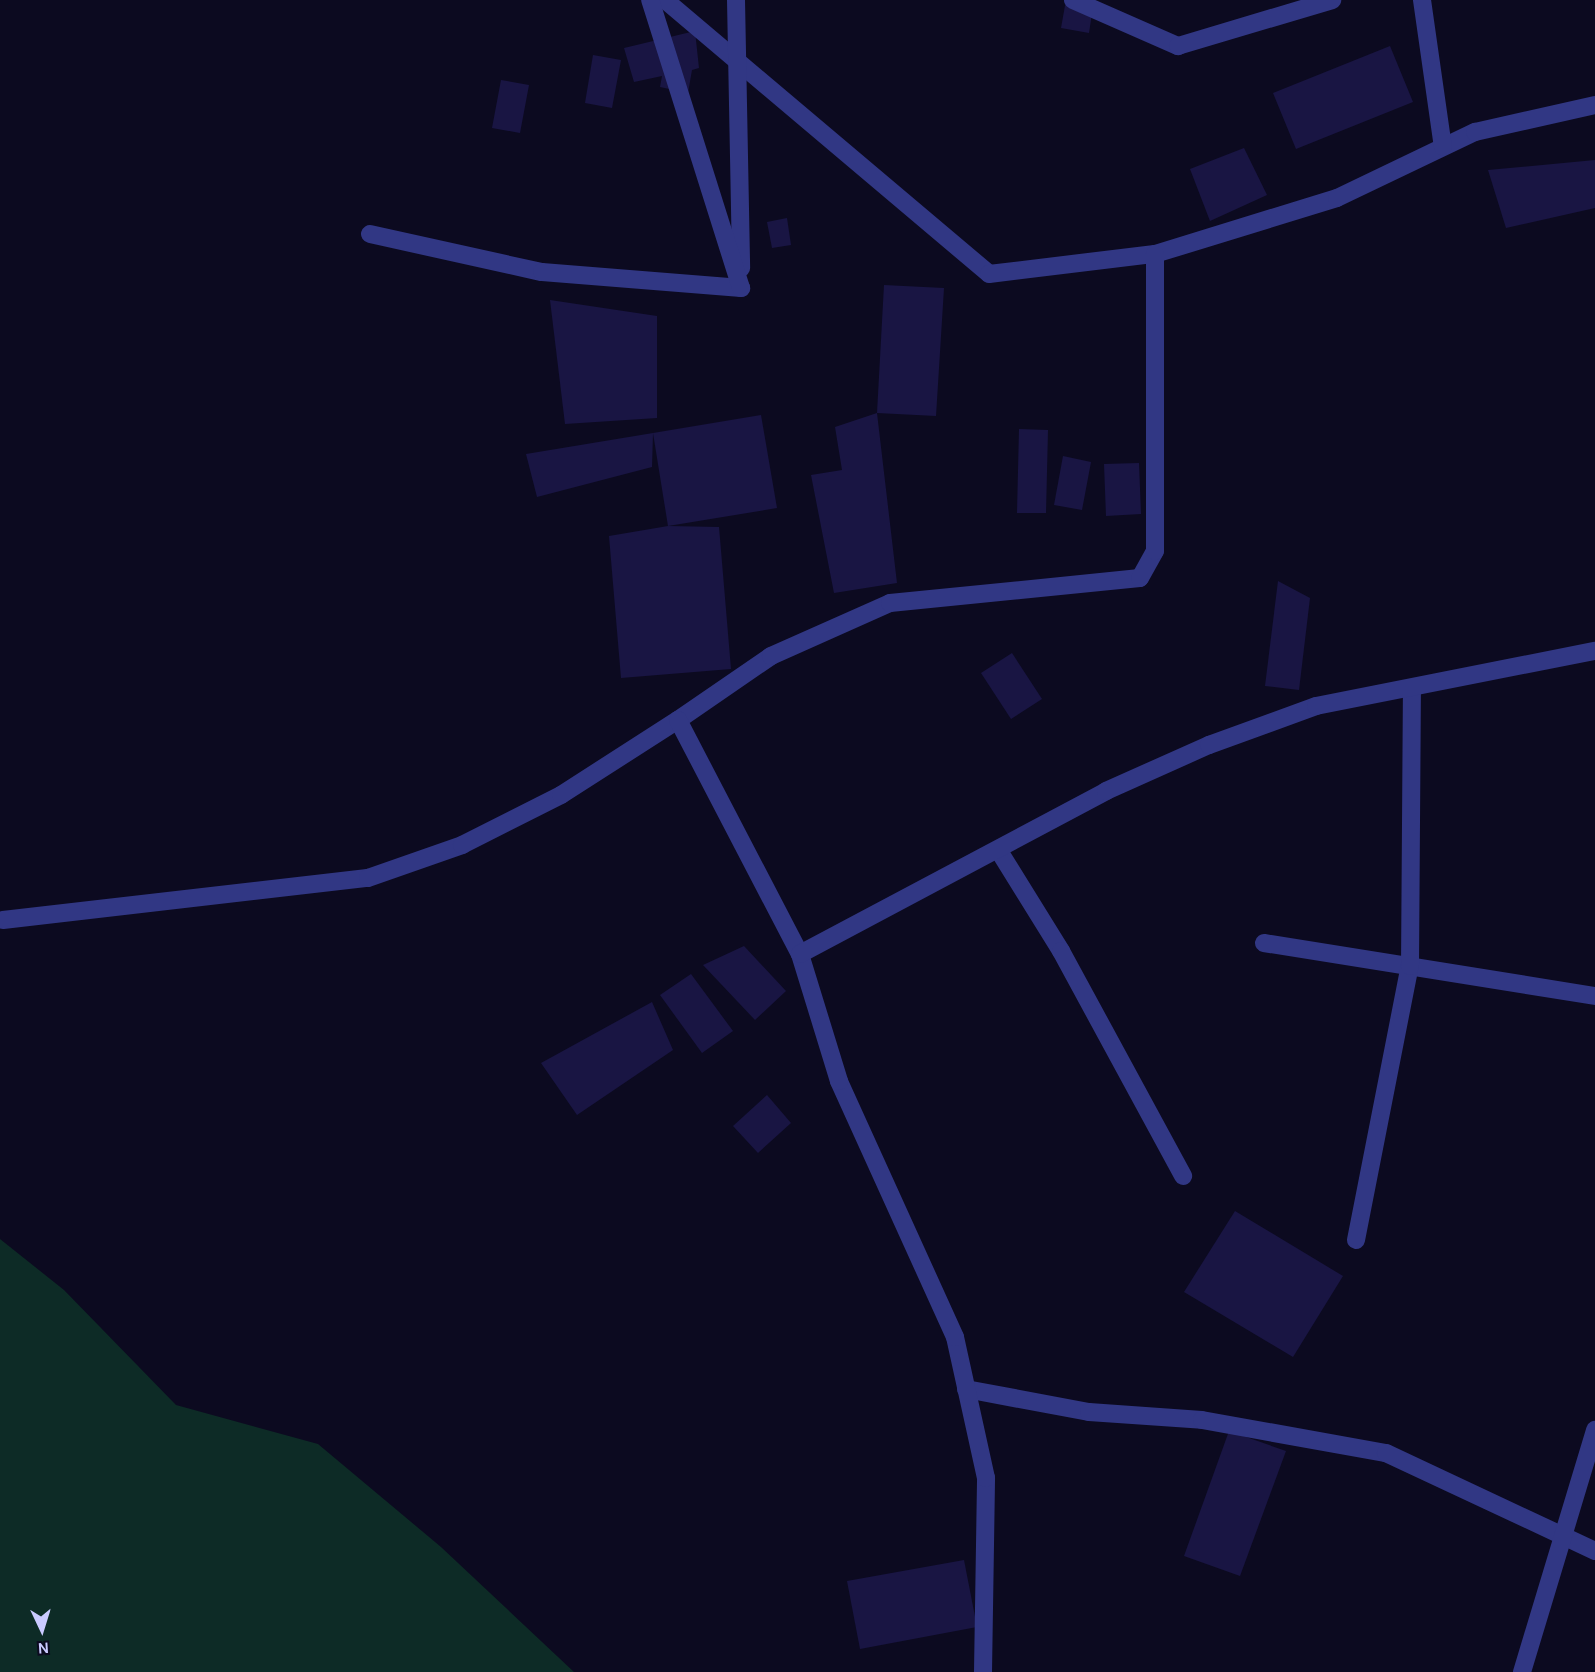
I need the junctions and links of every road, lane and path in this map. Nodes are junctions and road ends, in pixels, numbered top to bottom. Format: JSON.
{"nodes":[{"id":1,"x":650,"y":0,"type":"edge"},
{"id":2,"x":665,"y":0,"type":"edge"},
{"id":3,"x":736,"y":0,"type":"edge"},
{"id":4,"x":1073,"y":0,"type":"edge"},
{"id":5,"x":1332,"y":0,"type":"edge"},
{"id":6,"x":1422,"y":0,"type":"edge"},
{"id":7,"x":1595,"y":105,"type":"edge"},
{"id":8,"x":1443,"y":147,"type":"junction"},
{"id":9,"x":370,"y":234,"type":"dead end"},
{"id":10,"x":1155,"y":254,"type":"junction"},
{"id":11,"x":741,"y":288,"type":"junction"},
{"id":12,"x":1595,"y":651,"type":"edge"},
{"id":13,"x":1412,"y":688,"type":"junction"},
{"id":14,"x":678,"y":720,"type":"junction"},
{"id":15,"x":999,"y":851,"type":"junction"},
{"id":16,"x":3,"y":920,"type":"dead end"},
{"id":17,"x":1264,"y":943,"type":"dead end"},
{"id":18,"x":800,"y":954,"type":"junction"},
{"id":19,"x":1410,"y":966,"type":"junction"},
{"id":20,"x":1595,"y":996,"type":"edge"},
{"id":21,"x":1183,"y":1176,"type":"dead end"},
{"id":22,"x":1356,"y":1240,"type":"dead end"},
{"id":23,"x":966,"y":1389,"type":"junction"},
{"id":24,"x":1595,"y":1430,"type":"edge"},
{"id":25,"x":1560,"y":1537,"type":"junction"},
{"id":26,"x":1595,"y":1551,"type":"edge"},
{"id":27,"x":983,"y":1672,"type":"edge"},
{"id":28,"x":1522,"y":1672,"type":"edge"}],
"edges":[{"from":1,"to":11,"type":"street"},
{"from":2,"to":10,"type":"street"},
{"from":3,"to":11,"type":"street"},
{"from":4,"to":5,"type":"street"},
{"from":6,"to":8,"type":"street"},
{"from":7,"to":8,"type":"street"},
{"from":8,"to":10,"type":"street"},
{"from":9,"to":11,"type":"street"},
{"from":10,"to":14,"type":"street"},
{"from":12,"to":13,"type":"street"},
{"from":13,"to":15,"type":"street"},
{"from":13,"to":19,"type":"street"},
{"from":14,"to":16,"type":"street"},
{"from":14,"to":18,"type":"street"},
{"from":15,"to":18,"type":"street"},
{"from":15,"to":21,"type":"street"},
{"from":17,"to":19,"type":"street"},
{"from":18,"to":23,"type":"street"},
{"from":19,"to":20,"type":"street"},
{"from":19,"to":22,"type":"street"},
{"from":23,"to":25,"type":"street"},
{"from":23,"to":27,"type":"street"},
{"from":24,"to":25,"type":"street"},
{"from":25,"to":26,"type":"street"},
{"from":25,"to":28,"type":"street"}]}
